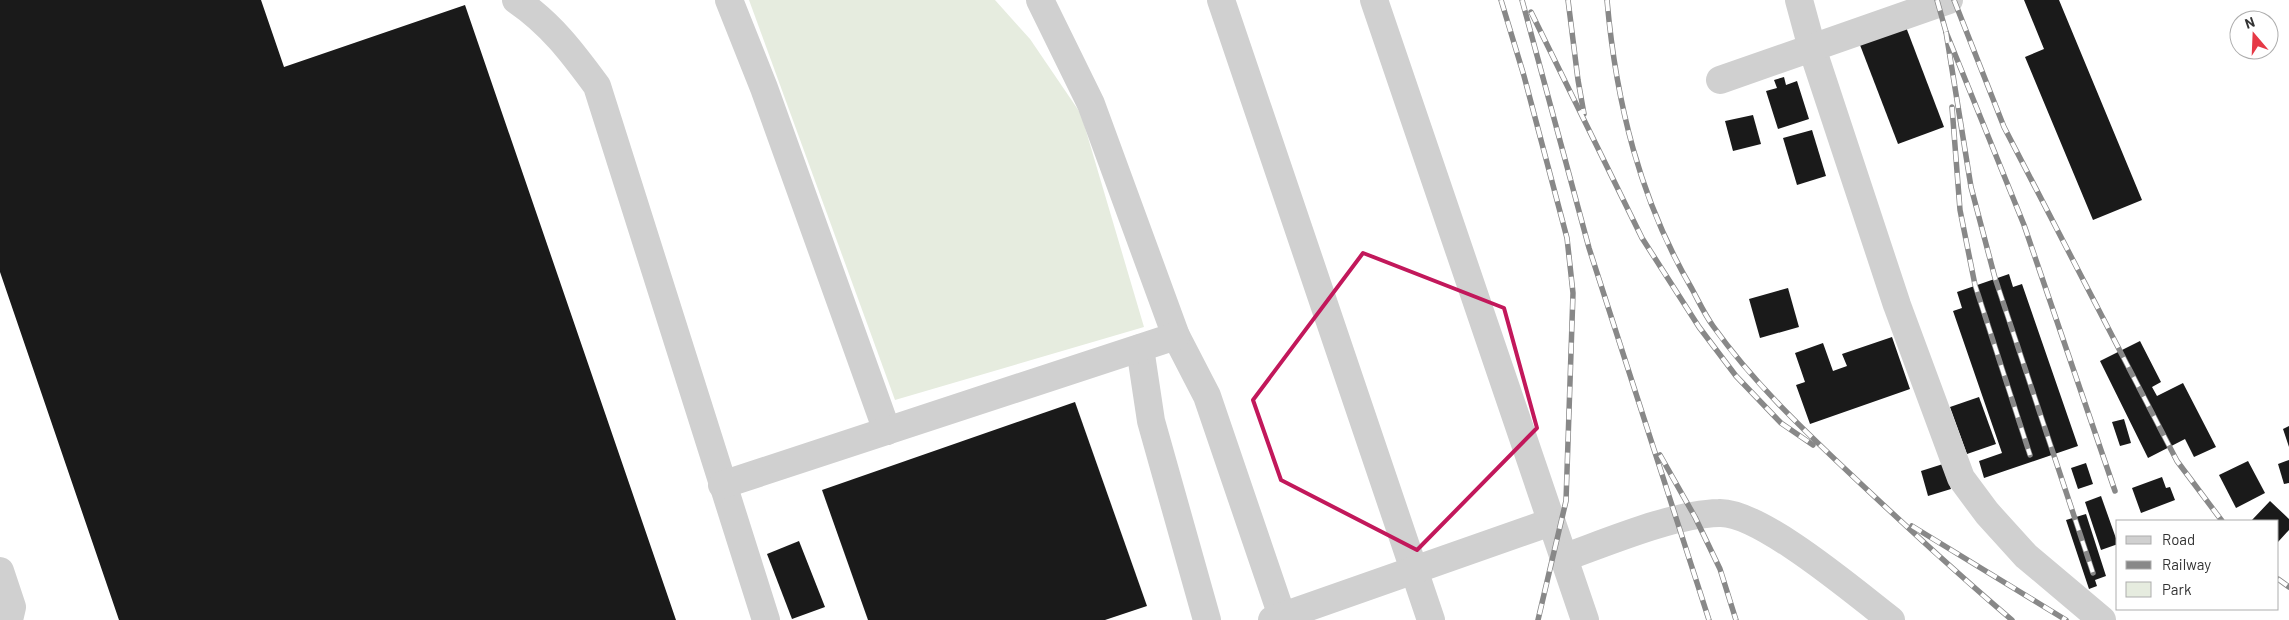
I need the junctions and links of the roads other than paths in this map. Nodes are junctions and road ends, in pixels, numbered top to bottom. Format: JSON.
{"nodes":[{"id":1,"x":516,"y":0,"type":"edge"},
{"id":2,"x":729,"y":0,"type":"edge"},
{"id":3,"x":1040,"y":0,"type":"edge"},
{"id":4,"x":1222,"y":0,"type":"edge"},
{"id":5,"x":1374,"y":0,"type":"edge"},
{"id":6,"x":1799,"y":0,"type":"edge"},
{"id":7,"x":1949,"y":0,"type":"edge"},
{"id":8,"x":1812,"y":48,"type":"junction"},
{"id":9,"x":1720,"y":80,"type":"dead end"},
{"id":10,"x":1176,"y":336,"type":"junction"},
{"id":11,"x":1140,"y":348,"type":"junction"},
{"id":12,"x":888,"y":431,"type":"junction"},
{"id":13,"x":722,"y":485,"type":"junction"},
{"id":14,"x":1552,"y":522,"type":"junction"},
{"id":15,"x":1563,"y":558,"type":"junction"},
{"id":16,"x":1414,"y":570,"type":"junction"},
{"id":17,"x":0,"y":571,"type":"edge"},
{"id":18,"x":1277,"y":618,"type":"edge"},
{"id":19,"x":9,"y":620,"type":"edge"},
{"id":20,"x":766,"y":620,"type":"edge"},
{"id":21,"x":1207,"y":620,"type":"edge"},
{"id":22,"x":1432,"y":620,"type":"edge"},
{"id":23,"x":1585,"y":620,"type":"edge"},
{"id":24,"x":1891,"y":620,"type":"edge"},
{"id":25,"x":2102,"y":620,"type":"edge"}],
"edges":[{"from":1,"to":13,"type":"lane"},
{"from":2,"to":12,"type":"lane"},
{"from":3,"to":10,"type":"lane"},
{"from":4,"to":16,"type":"lane"},
{"from":5,"to":14,"type":"lane"},
{"from":6,"to":8,"type":"lane"},
{"from":7,"to":8,"type":"lane"},
{"from":8,"to":9,"type":"lane"},
{"from":8,"to":25,"type":"lane"},
{"from":10,"to":11,"type":"lane"},
{"from":10,"to":18,"type":"lane"},
{"from":11,"to":12,"type":"lane"},
{"from":11,"to":21,"type":"lane"},
{"from":12,"to":13,"type":"lane"},
{"from":13,"to":20,"type":"lane"},
{"from":14,"to":15,"type":"lane"},
{"from":14,"to":16,"type":"lane"},
{"from":15,"to":23,"type":"lane"},
{"from":15,"to":24,"type":"lane"},
{"from":16,"to":18,"type":"lane"},
{"from":16,"to":22,"type":"lane"},
{"from":17,"to":19,"type":"lane"}]}
